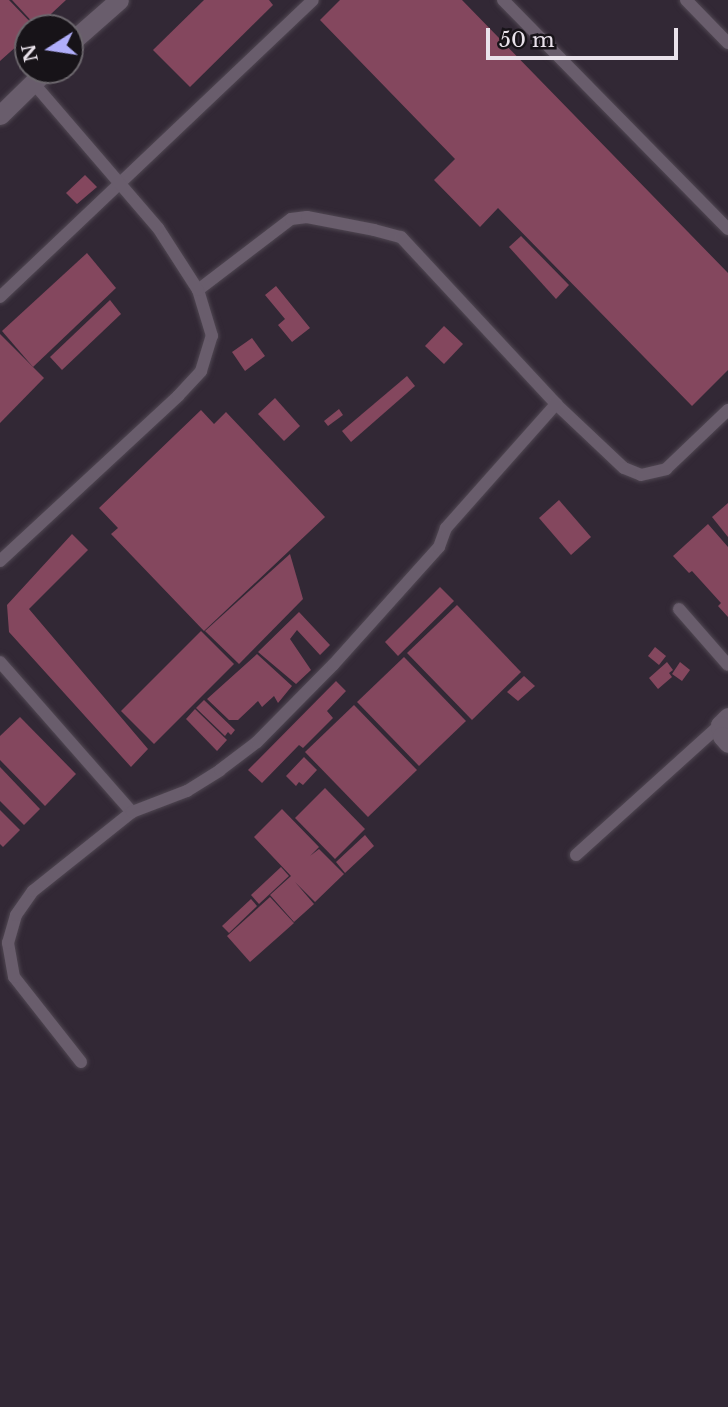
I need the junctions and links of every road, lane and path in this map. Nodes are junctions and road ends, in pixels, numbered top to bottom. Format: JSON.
{"nodes":[{"id":1,"x":119,"y":0,"type":"edge"},
{"id":2,"x":313,"y":0,"type":"edge"},
{"id":3,"x":503,"y":0,"type":"edge"},
{"id":4,"x":686,"y":0,"type":"edge"},
{"id":5,"x":84,"y":31,"type":"edge"},
{"id":6,"x":728,"y":43,"type":"edge"},
{"id":7,"x":33,"y":84,"type":"edge"},
{"id":8,"x":45,"y":84,"type":"edge"},
{"id":9,"x":0,"y":115,"type":"edge"},
{"id":10,"x":119,"y":183,"type":"junction"},
{"id":11,"x":728,"y":229,"type":"edge"},
{"id":12,"x":198,"y":290,"type":"junction"},
{"id":13,"x":0,"y":297,"type":"edge"},
{"id":14,"x":556,"y":404,"type":"junction"},
{"id":15,"x":728,"y":410,"type":"edge"},
{"id":16,"x":0,"y":561,"type":"edge"},
{"id":17,"x":678,"y":610,"type":"dead end"},
{"id":18,"x":0,"y":662,"type":"edge"},
{"id":19,"x":728,"y":665,"type":"edge"},
{"id":20,"x":725,"y":728,"type":"edge"},
{"id":21,"x":132,"y":811,"type":"junction"},
{"id":22,"x":576,"y":855,"type":"dead end"},
{"id":23,"x":81,"y":1062,"type":"dead end"}],
"edges":[{"from":1,"to":5,"type":"street"},
{"from":2,"to":10,"type":"lane"},
{"from":3,"to":11,"type":"lane"},
{"from":4,"to":6,"type":"lane"},
{"from":7,"to":9,"type":"street"},
{"from":8,"to":10,"type":"lane"},
{"from":10,"to":12,"type":"lane"},
{"from":10,"to":13,"type":"lane"},
{"from":12,"to":14,"type":"lane"},
{"from":12,"to":16,"type":"lane"},
{"from":14,"to":15,"type":"lane"},
{"from":14,"to":21,"type":"lane"},
{"from":17,"to":19,"type":"lane"},
{"from":18,"to":21,"type":"lane"},
{"from":20,"to":22,"type":"lane"},
{"from":21,"to":23,"type":"lane"}]}
